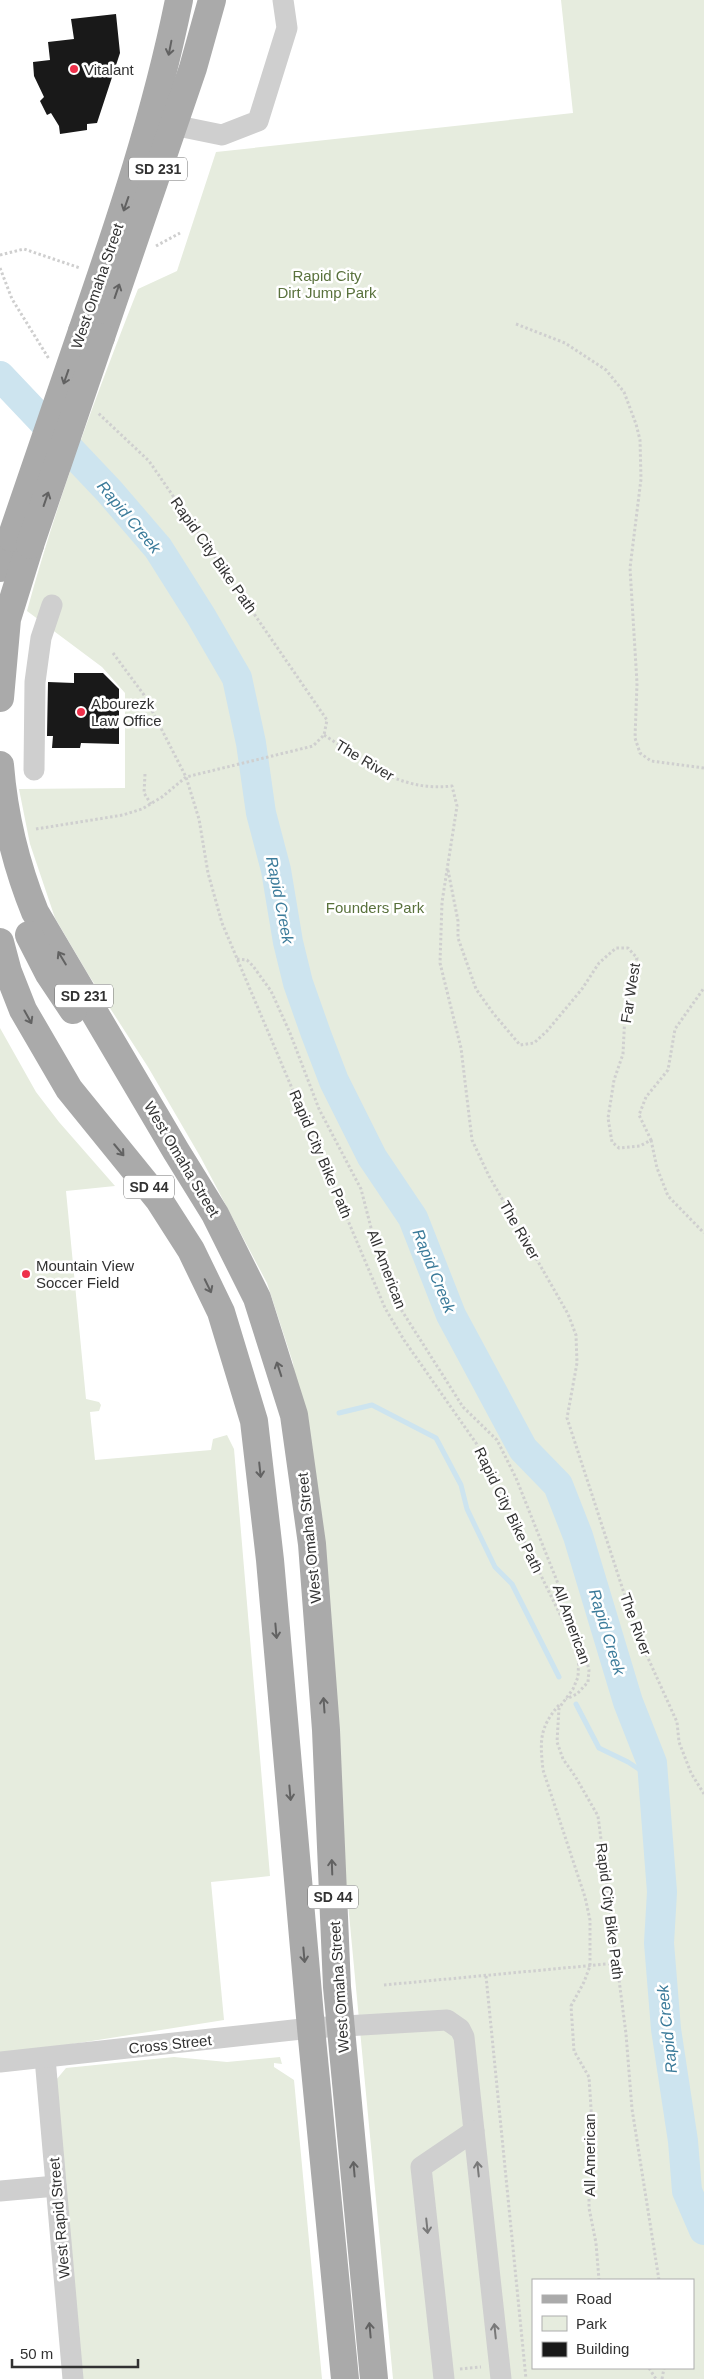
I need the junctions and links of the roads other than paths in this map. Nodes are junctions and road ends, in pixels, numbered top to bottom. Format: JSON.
{"nodes":[{"id":1,"x":179,"y":0,"type":"edge"},
{"id":2,"x":199,"y":0,"type":"edge"},
{"id":3,"x":212,"y":0,"type":"edge"},
{"id":4,"x":283,"y":0,"type":"edge"},
{"id":5,"x":193,"y":68,"type":"junction"},
{"id":6,"x":173,"y":125,"type":"junction"},
{"id":7,"x":92,"y":334,"type":"junction"},
{"id":8,"x":6,"y":577,"type":"edge"},
{"id":9,"x":52,"y":605,"type":"dead end"},
{"id":10,"x":0,"y":698,"type":"edge"},
{"id":11,"x":0,"y":765,"type":"edge"},
{"id":12,"x":34,"y":770,"type":"dead end"},
{"id":13,"x":0,"y":861,"type":"edge"},
{"id":14,"x":0,"y":942,"type":"edge"},
{"id":15,"x":4,"y":965,"type":"edge"},
{"id":16,"x":176,"y":1151,"type":"junction"},
{"id":17,"x":340,"y":2026,"type":"junction"},
{"id":18,"x":311,"y":2028,"type":"junction"},
{"id":19,"x":45,"y":2058,"type":"junction"},
{"id":20,"x":0,"y":2062,"type":"edge"},
{"id":21,"x":474,"y":2131,"type":"junction"},
{"id":22,"x":56,"y":2186,"type":"junction"},
{"id":23,"x":0,"y":2191,"type":"edge"},
{"id":24,"x":500,"y":2372,"type":"edge"},
{"id":25,"x":443,"y":2375,"type":"edge"},
{"id":26,"x":73,"y":2379,"type":"edge"},
{"id":27,"x":345,"y":2379,"type":"edge"},
{"id":28,"x":374,"y":2379,"type":"edge"}],
"edges":[{"from":1,"to":7,"type":"main road","name":"West Omaha Street","number":"SD 231","one_way":true},
{"from":2,"to":5,"type":"main road"},
{"from":3,"to":5,"type":"main road","number":"SD 231"},
{"from":4,"to":6,"type":"street"},
{"from":5,"to":6,"type":"main road","number":"SD 231"},
{"from":7,"to":6,"type":"main road","number":"SD 231","one_way":true},
{"from":7,"to":8,"type":"main road","name":"West Omaha Street","number":"SD 231","bridge":true},
{"from":8,"to":10,"type":"main road","name":"West Omaha Street","number":"SD 231"},
{"from":9,"to":12,"type":"street"},
{"from":16,"to":11,"type":"main road","name":"West Omaha Street","number":"SD 231","one_way":true},
{"from":13,"to":16,"type":"main road"},
{"from":14,"to":15,"type":"main road","name":"West Omaha Street"},
{"from":15,"to":18,"type":"main road","name":"West Omaha Street","number":"SD 44","one_way":true},
{"from":17,"to":16,"type":"main road","name":"West Omaha Street","number":"SD 44","one_way":true},
{"from":17,"to":18,"type":"street","name":"Cross Street"},
{"from":17,"to":21,"type":"street","name":"Cross Street"},
{"from":28,"to":17,"type":"main road","name":"West Omaha Street","number":"SD 44","one_way":true},
{"from":18,"to":19,"type":"street","name":"Cross Street"},
{"from":18,"to":27,"type":"main road","name":"West Omaha Street","number":"SD 44"},
{"from":19,"to":20,"type":"street","name":"Cross Street"},
{"from":19,"to":22,"type":"street","name":"West Rapid Street"},
{"from":24,"to":21,"type":"street","name":"Cross Street","one_way":true},
{"from":21,"to":25,"type":"street","one_way":true},
{"from":22,"to":23,"type":"street"},
{"from":22,"to":26,"type":"street","name":"West Rapid Street"}]}
